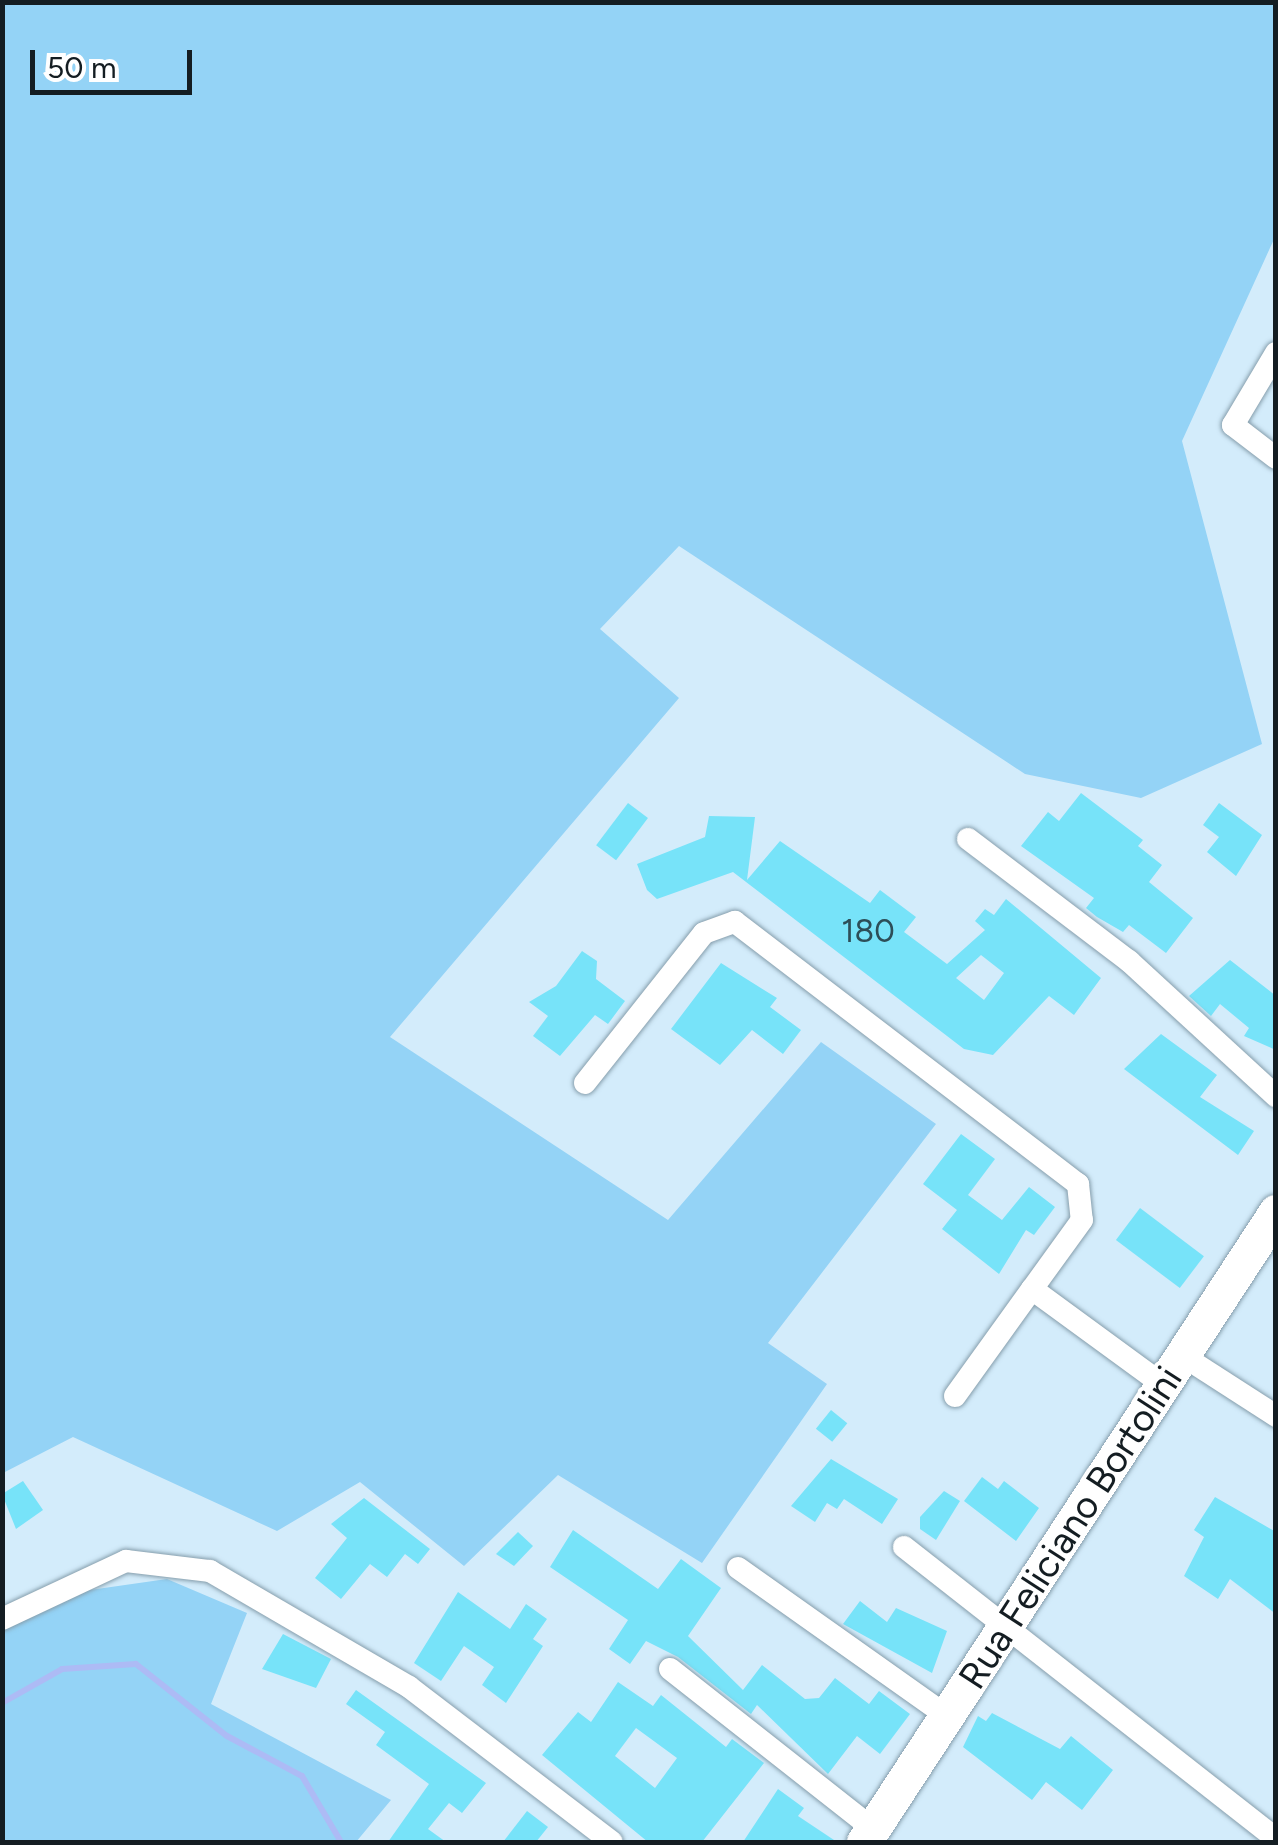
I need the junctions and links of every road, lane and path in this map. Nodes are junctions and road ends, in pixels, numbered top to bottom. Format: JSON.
{"nodes":[{"id":1,"x":1276,"y":353,"type":"edge"},
{"id":2,"x":1276,"y":458,"type":"edge"},
{"id":3,"x":968,"y":839,"type":"dead end"},
{"id":4,"x":585,"y":1084,"type":"dead end"},
{"id":5,"x":1276,"y":1096,"type":"edge"},
{"id":6,"x":1276,"y":1212,"type":"edge"},
{"id":7,"x":1032,"y":1289,"type":"junction"},
{"id":8,"x":1183,"y":1356,"type":"junction"},
{"id":9,"x":1163,"y":1385,"type":"junction"},
{"id":10,"x":955,"y":1396,"type":"dead end"},
{"id":11,"x":1276,"y":1416,"type":"edge"},
{"id":12,"x":904,"y":1547,"type":"dead end"},
{"id":13,"x":738,"y":1568,"type":"dead end"},
{"id":14,"x":2,"y":1618,"type":"edge"},
{"id":15,"x":1008,"y":1625,"type":"junction"},
{"id":16,"x":670,"y":1669,"type":"dead end"},
{"id":17,"x":947,"y":1716,"type":"junction"},
{"id":18,"x":869,"y":1836,"type":"edge"},
{"id":19,"x":1276,"y":1839,"type":"edge"},
{"id":20,"x":612,"y":1842,"type":"edge"}],
"edges":[{"from":1,"to":2,"type":"street"},
{"from":3,"to":5,"type":"street"},
{"from":4,"to":7,"type":"street"},
{"from":6,"to":8,"type":"main road","name":"Rua Feliciano Bortolini"},
{"from":7,"to":9,"type":"street"},
{"from":7,"to":10,"type":"street"},
{"from":8,"to":9,"type":"main road","name":"Rua Feliciano Bortolini"},
{"from":8,"to":11,"type":"street"},
{"from":9,"to":15,"type":"main road","name":"Rua Feliciano Bortolini"},
{"from":12,"to":15,"type":"street"},
{"from":13,"to":17,"type":"street"},
{"from":14,"to":20,"type":"street"},
{"from":15,"to":17,"type":"main road","name":"Rua Feliciano Bortolini"},
{"from":15,"to":19,"type":"street"},
{"from":16,"to":18,"type":"street"},
{"from":17,"to":18,"type":"main road","name":"Rua Feliciano Bortolini"}]}
